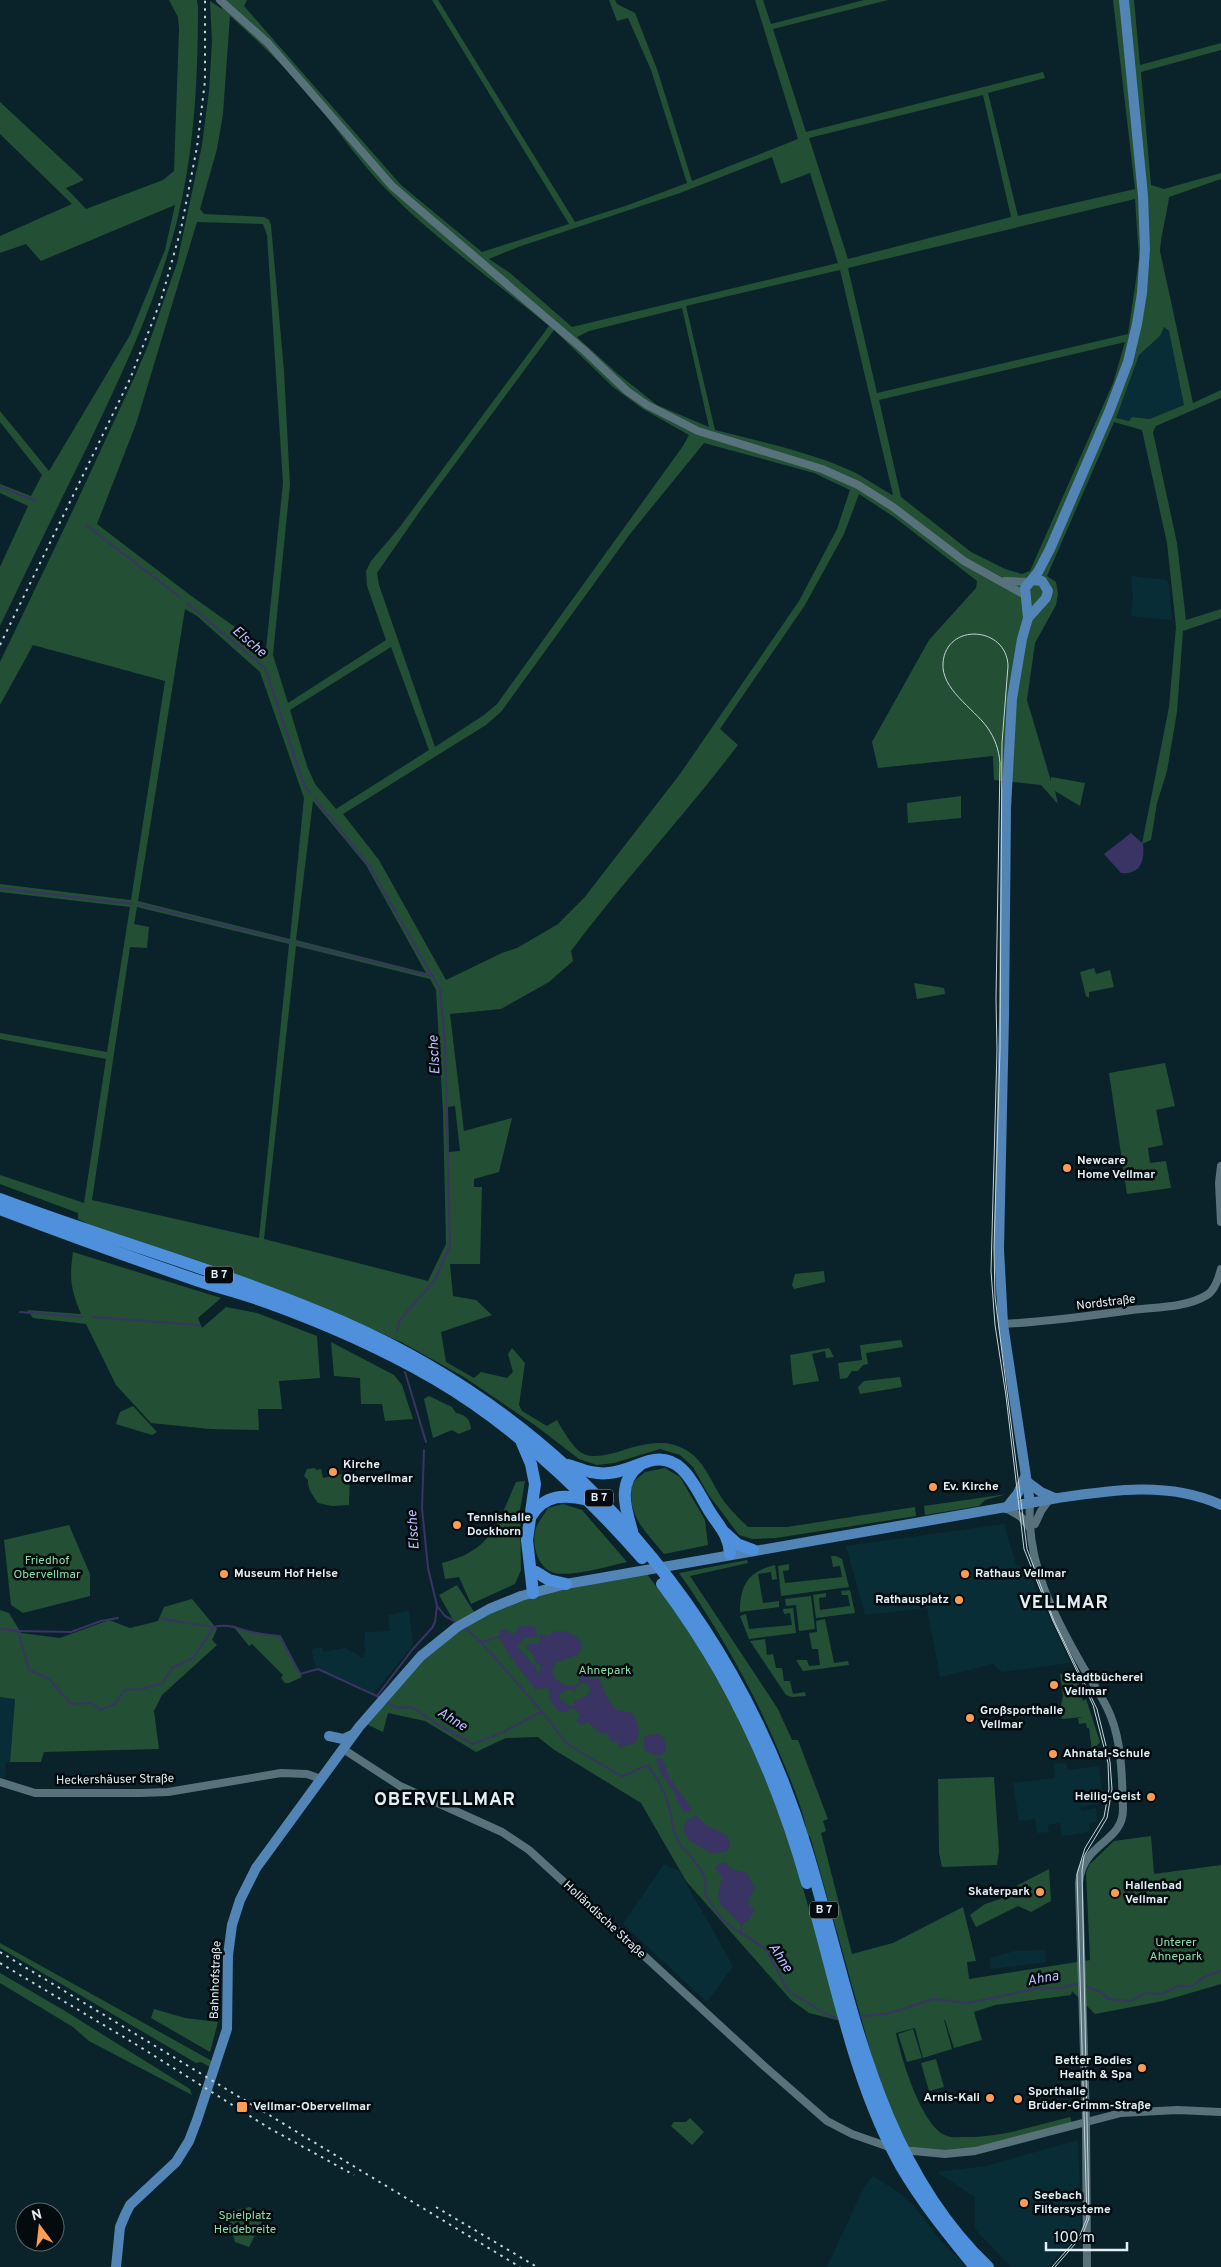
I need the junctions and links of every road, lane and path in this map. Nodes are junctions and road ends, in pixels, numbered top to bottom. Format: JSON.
{"nodes":[{"id":1,"x":1124,"y":0,"type":"edge"},
{"id":2,"x":221,"y":1,"type":"edge"},
{"id":3,"x":1050,"y":549,"type":"junction"},
{"id":4,"x":1000,"y":580,"type":"junction"},
{"id":5,"x":1030,"y":581,"type":"junction"},
{"id":6,"x":1045,"y":584,"type":"junction"},
{"id":7,"x":1026,"y":597,"type":"junction"},
{"id":8,"x":1040,"y":602,"type":"junction"},
{"id":9,"x":1028,"y":618,"type":"junction"},
{"id":10,"x":1221,"y":1166,"type":"edge"},
{"id":11,"x":0,"y":1199,"type":"edge"},
{"id":12,"x":0,"y":1209,"type":"edge"},
{"id":13,"x":1221,"y":1222,"type":"edge"},
{"id":14,"x":1221,"y":1269,"type":"edge"},
{"id":15,"x":1023,"y":1323,"type":"junction"},
{"id":16,"x":1003,"y":1324,"type":"junction"},
{"id":17,"x":1005,"y":1340,"type":"junction"},
{"id":18,"x":519,"y":1438,"type":"junction"},
{"id":19,"x":644,"y":1463,"type":"junction"},
{"id":20,"x":566,"y":1464,"type":"junction"},
{"id":21,"x":1026,"y":1478,"type":"junction"},
{"id":22,"x":1053,"y":1499,"type":"junction"},
{"id":23,"x":590,"y":1500,"type":"junction"},
{"id":24,"x":1030,"y":1504,"type":"junction"},
{"id":25,"x":1221,"y":1505,"type":"edge"},
{"id":26,"x":1006,"y":1508,"type":"junction"},
{"id":27,"x":530,"y":1521,"type":"junction"},
{"id":28,"x":719,"y":1526,"type":"junction"},
{"id":29,"x":1033,"y":1526,"type":"junction"},
{"id":30,"x":632,"y":1533,"type":"junction"},
{"id":31,"x":753,"y":1550,"type":"junction"},
{"id":32,"x":726,"y":1555,"type":"junction"},
{"id":33,"x":533,"y":1566,"type":"junction"},
{"id":34,"x":566,"y":1584,"type":"junction"},
{"id":35,"x":536,"y":1592,"type":"junction"},
{"id":36,"x":353,"y":1734,"type":"junction"},
{"id":37,"x":329,"y":1736,"type":"dead end"},
{"id":38,"x":343,"y":1750,"type":"junction"},
{"id":39,"x":321,"y":1779,"type":"junction"},
{"id":40,"x":0,"y":1782,"type":"edge"},
{"id":41,"x":1221,"y":2112,"type":"edge"},
{"id":42,"x":1086,"y":2121,"type":"junction"},
{"id":43,"x":935,"y":2212,"type":"junction"},
{"id":44,"x":116,"y":2267,"type":"edge"},
{"id":45,"x":975,"y":2267,"type":"edge"},
{"id":46,"x":988,"y":2267,"type":"edge"},
{"id":47,"x":1088,"y":2267,"type":"edge"}],
"edges":[{"from":1,"to":3,"type":"main road"},
{"from":2,"to":4,"type":"street"},
{"from":3,"to":5,"type":"main road"},
{"from":3,"to":6,"type":"main road"},
{"from":4,"to":5,"type":"street"},
{"from":4,"to":7,"type":"street"},
{"from":5,"to":6,"type":"main road"},
{"from":5,"to":7,"type":"main road"},
{"from":6,"to":8,"type":"main road"},
{"from":7,"to":8,"type":"main road"},
{"from":7,"to":9,"type":"main road"},
{"from":8,"to":9,"type":"main road"},
{"from":9,"to":16,"type":"main road"},
{"from":10,"to":13,"type":"street"},
{"from":11,"to":20,"type":"highway","number":"B 7"},
{"from":12,"to":18,"type":"highway","number":"B 7"},
{"from":14,"to":15,"type":"street","name":"Nordstraße"},
{"from":15,"to":16,"type":"street","name":"Nordstraße"},
{"from":15,"to":17,"type":"street"},
{"from":16,"to":17,"type":"main road"},
{"from":17,"to":21,"type":"main road"},
{"from":18,"to":23,"type":"highway","number":"B 7"},
{"from":18,"to":27,"type":"highway"},
{"from":19,"to":20,"type":"highway"},
{"from":19,"to":28,"type":"highway"},
{"from":19,"to":30,"type":"highway"},
{"from":20,"to":30,"type":"highway","number":"B 7"},
{"from":21,"to":22,"type":"main road"},
{"from":21,"to":24,"type":"main road"},
{"from":21,"to":26,"type":"main road"},
{"from":22,"to":24,"type":"main road","name":"Bahnhofstraße"},
{"from":22,"to":25,"type":"main road","name":"Bahnhofstraße"},
{"from":22,"to":29,"type":"street"},
{"from":23,"to":27,"type":"highway"},
{"from":23,"to":43,"type":"highway","number":"B 7"},
{"from":24,"to":26,"type":"main road","name":"Bahnhofstraße"},
{"from":24,"to":29,"type":"street"},
{"from":26,"to":29,"type":"street"},
{"from":26,"to":31,"type":"main road","name":"Bahnhofstraße"},
{"from":27,"to":33,"type":"highway"},
{"from":28,"to":31,"type":"highway"},
{"from":28,"to":32,"type":"highway"},
{"from":29,"to":42,"type":"street"},
{"from":30,"to":43,"type":"highway","number":"B 7"},
{"from":31,"to":32,"type":"main road","name":"Bahnhofstraße"},
{"from":32,"to":34,"type":"main road","name":"Bahnhofstraße"},
{"from":33,"to":34,"type":"highway"},
{"from":33,"to":35,"type":"highway"},
{"from":34,"to":35,"type":"main road","name":"Bahnhofstraße"},
{"from":35,"to":36,"type":"main road","name":"Bahnhofstraße"},
{"from":36,"to":37,"type":"main road"},
{"from":36,"to":38,"type":"main road","name":"Bahnhofstraße"},
{"from":38,"to":39,"type":"main road","name":"Bahnhofstraße"},
{"from":38,"to":42,"type":"street","name":"Holländische Straße"},
{"from":39,"to":40,"type":"street","name":"Heckershäuser Straße"},
{"from":39,"to":44,"type":"main road","name":"Bahnhofstraße"},
{"from":41,"to":42,"type":"street","name":"Holländische Straße"},
{"from":42,"to":47,"type":"street"},
{"from":43,"to":45,"type":"highway","number":"B 7"},
{"from":43,"to":46,"type":"highway","number":"B 7"}]}
